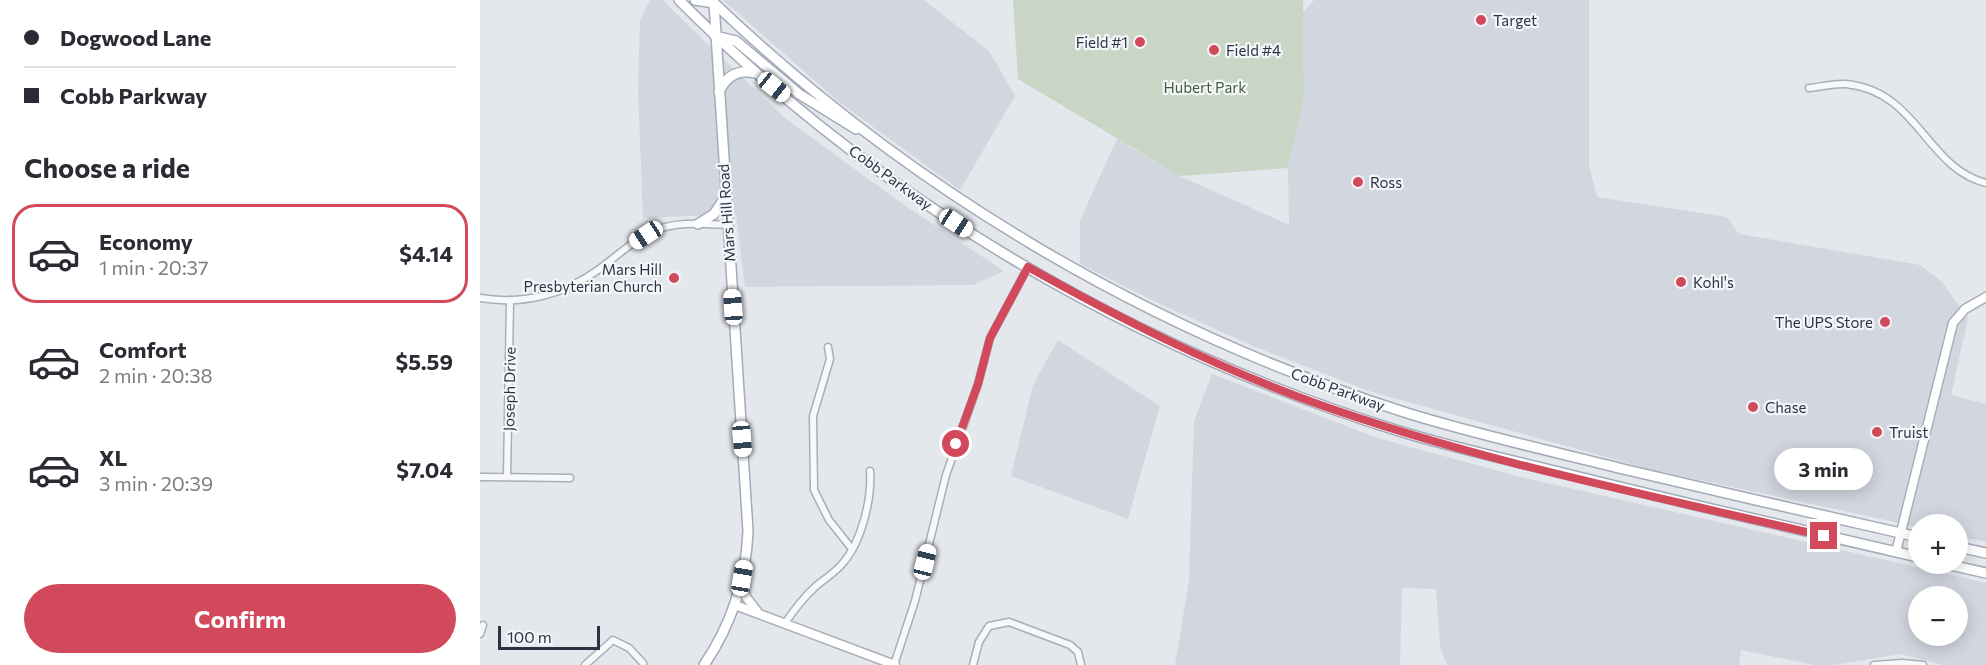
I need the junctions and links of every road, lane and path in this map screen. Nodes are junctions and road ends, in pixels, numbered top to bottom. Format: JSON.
{"nodes":[{"id":1,"x":678,"y":0,"type":"edge"},
{"id":2,"x":695,"y":0,"type":"edge"},
{"id":3,"x":713,"y":1,"type":"edge"},
{"id":4,"x":715,"y":36,"type":"junction"},
{"id":5,"x":758,"y":74,"type":"junction"},
{"id":6,"x":1809,"y":88,"type":"dead end"},
{"id":7,"x":718,"y":94,"type":"junction"},
{"id":8,"x":875,"y":138,"type":"junction"},
{"id":9,"x":1986,"y":183,"type":"edge"},
{"id":10,"x":725,"y":197,"type":"junction"},
{"id":11,"x":698,"y":224,"type":"junction"},
{"id":12,"x":727,"y":225,"type":"junction"},
{"id":13,"x":1028,"y":267,"type":"junction"},
{"id":14,"x":1986,"y":297,"type":"edge"},
{"id":15,"x":480,"y":298,"type":"edge"},
{"id":16,"x":510,"y":300,"type":"junction"},
{"id":17,"x":828,"y":347,"type":"dead end"},
{"id":18,"x":870,"y":471,"type":"dead end"},
{"id":19,"x":480,"y":477,"type":"edge"},
{"id":20,"x":507,"y":477,"type":"junction"},
{"id":21,"x":570,"y":478,"type":"dead end"},
{"id":22,"x":1901,"y":533,"type":"junction"},
{"id":23,"x":1908,"y":535,"type":"edge"},
{"id":24,"x":852,"y":549,"type":"junction"},
{"id":25,"x":1968,"y":549,"type":"edge"},
{"id":26,"x":1896,"y":552,"type":"junction"},
{"id":27,"x":1986,"y":553,"type":"edge"},
{"id":28,"x":1908,"y":555,"type":"edge"},
{"id":29,"x":1968,"y":569,"type":"edge"},
{"id":30,"x":1986,"y":573,"type":"edge"},
{"id":31,"x":742,"y":580,"type":"junction"},
{"id":32,"x":735,"y":605,"type":"junction"},
{"id":33,"x":762,"y":615,"type":"junction"},
{"id":34,"x":785,"y":623,"type":"junction"},
{"id":35,"x":483,"y":625,"type":"dead end"},
{"id":36,"x":480,"y":634,"type":"edge"},
{"id":37,"x":643,"y":663,"type":"dead end"},
{"id":38,"x":585,"y":665,"type":"edge"},
{"id":39,"x":704,"y":665,"type":"edge"},
{"id":40,"x":894,"y":665,"type":"edge"},
{"id":41,"x":973,"y":665,"type":"edge"},
{"id":42,"x":1081,"y":665,"type":"edge"},
{"id":43,"x":1874,"y":665,"type":"edge"},
{"id":44,"x":1923,"y":665,"type":"edge"}],
"edges":[{"from":1,"to":4,"type":"main road","name":"Cobb Parkway"},
{"from":2,"to":3,"type":"main road"},
{"from":3,"to":4,"type":"main road","name":"Mars Hill Road"},
{"from":3,"to":8,"type":"main road","name":"Cobb Parkway"},
{"from":4,"to":5,"type":"main road","name":"Cobb Parkway"},
{"from":4,"to":7,"type":"main road","name":"Mars Hill Road"},
{"from":4,"to":8,"type":"main road"},
{"from":5,"to":7,"type":"main road"},
{"from":5,"to":13,"type":"main road","name":"Cobb Parkway"},
{"from":6,"to":9,"type":"street"},
{"from":7,"to":10,"type":"main road","name":"Mars Hill Road"},
{"from":8,"to":22,"type":"main road","name":"Cobb Parkway"},
{"from":10,"to":11,"type":"main road"},
{"from":10,"to":12,"type":"main road","name":"Mars Hill Road"},
{"from":11,"to":12,"type":"street"},
{"from":11,"to":16,"type":"street"},
{"from":12,"to":31,"type":"main road","name":"Mars Hill Road"},
{"from":13,"to":26,"type":"main road","name":"Cobb Parkway"},
{"from":13,"to":40,"type":"street"},
{"from":14,"to":22,"type":"street"},
{"from":15,"to":16,"type":"street"},
{"from":16,"to":20,"type":"street","name":"Joseph Drive"},
{"from":17,"to":24,"type":"street"},
{"from":18,"to":24,"type":"street"},
{"from":19,"to":20,"type":"street"},
{"from":20,"to":21,"type":"street"},
{"from":22,"to":23,"type":"main road","name":"Cobb Parkway"},
{"from":22,"to":26,"type":"street"},
{"from":24,"to":34,"type":"street"},
{"from":25,"to":27,"type":"main road"},
{"from":26,"to":28,"type":"main road","name":"Cobb Parkway"},
{"from":29,"to":30,"type":"main road"},
{"from":31,"to":32,"type":"main road","name":"Mars Hill Road"},
{"from":31,"to":33,"type":"street"},
{"from":32,"to":33,"type":"street"},
{"from":32,"to":39,"type":"main road","name":"Mars Hill Road"},
{"from":33,"to":34,"type":"street"},
{"from":34,"to":40,"type":"street"},
{"from":35,"to":36,"type":"street"},
{"from":37,"to":38,"type":"street"},
{"from":41,"to":42,"type":"street"},
{"from":43,"to":44,"type":"street"}]}
